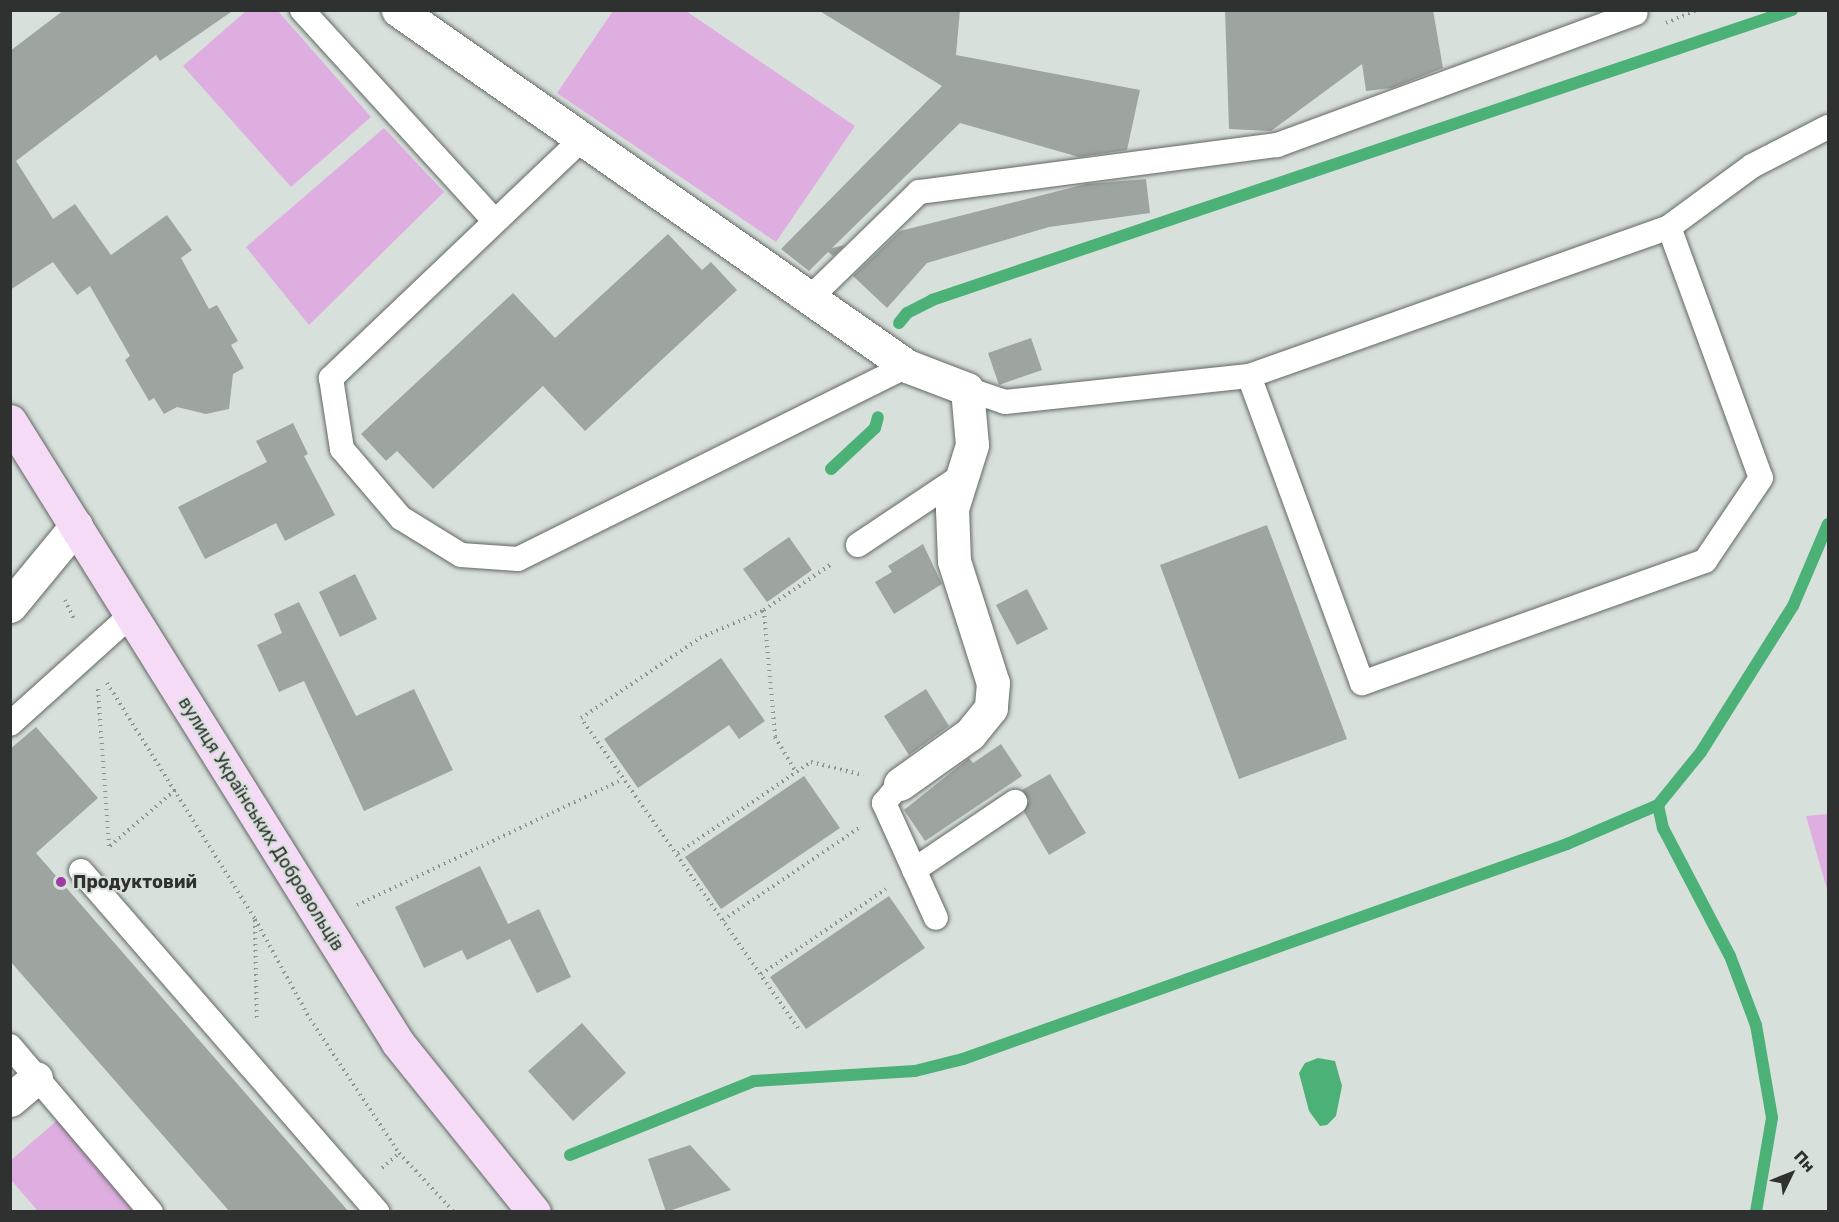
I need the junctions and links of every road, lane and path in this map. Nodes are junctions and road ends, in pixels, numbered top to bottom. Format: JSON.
{"nodes":[{"id":1,"x":302,"y":10,"type":"edge"},
{"id":2,"x":398,"y":10,"type":"edge"},
{"id":3,"x":1635,"y":13,"type":"dead end"},
{"id":4,"x":1828,"y":127,"type":"edge"},
{"id":5,"x":582,"y":139,"type":"junction"},
{"id":6,"x":495,"y":221,"type":"junction"},
{"id":7,"x":1669,"y":227,"type":"junction"},
{"id":8,"x":810,"y":298,"type":"junction"},
{"id":9,"x":907,"y":366,"type":"junction"},
{"id":10,"x":1249,"y":376,"type":"junction"},
{"id":11,"x":967,"y":389,"type":"junction"},
{"id":12,"x":10,"y":421,"type":"edge"},
{"id":13,"x":963,"y":475,"type":"junction"},
{"id":14,"x":76,"y":526,"type":"junction"},
{"id":15,"x":858,"y":545,"type":"joint"},
{"id":16,"x":10,"y":606,"type":"edge"},
{"id":17,"x":764,"y":610,"type":"junction"},
{"id":18,"x":131,"y":615,"type":"junction"},
{"id":19,"x":93,"y":659,"type":"junction"},
{"id":20,"x":10,"y":724,"type":"edge"},
{"id":21,"x":796,"y":772,"type":"junction"},
{"id":22,"x":622,"y":780,"type":"junction"},
{"id":23,"x":175,"y":790,"type":"junction"},
{"id":24,"x":895,"y":799,"type":"junction"},
{"id":25,"x":1015,"y":802,"type":"dead end"},
{"id":26,"x":109,"y":847,"type":"junction"},
{"id":27,"x":678,"y":853,"type":"junction"},
{"id":28,"x":914,"y":870,"type":"junction"},
{"id":29,"x":81,"y":871,"type":"joint"},
{"id":30,"x":936,"y":918,"type":"dead end"},
{"id":31,"x":255,"y":919,"type":"junction"},
{"id":32,"x":723,"y":920,"type":"junction"},
{"id":33,"x":321,"y":922,"type":"junction"},
{"id":34,"x":760,"y":974,"type":"junction"},
{"id":35,"x":798,"y":1028,"type":"dead end"},
{"id":36,"x":10,"y":1046,"type":"edge"},
{"id":37,"x":258,"y":1074,"type":"junction"},
{"id":38,"x":36,"y":1078,"type":"junction"},
{"id":39,"x":10,"y":1100,"type":"edge"},
{"id":40,"x":151,"y":1212,"type":"edge"},
{"id":41,"x":377,"y":1212,"type":"edge"},
{"id":42,"x":454,"y":1212,"type":"edge"},
{"id":43,"x":534,"y":1212,"type":"edge"}],
"edges":[{"from":1,"to":6,"type":"lane"},
{"from":2,"to":5,"type":"street"},
{"from":3,"to":8,"type":"lane"},
{"from":4,"to":7,"type":"lane"},
{"from":5,"to":6,"type":"lane"},
{"from":5,"to":8,"type":"street"},
{"from":6,"to":9,"type":"lane"},
{"from":7,"to":10,"type":"lane"},
{"from":7,"to":10,"type":"lane"},
{"from":8,"to":9,"type":"street"},
{"from":9,"to":11,"type":"street"},
{"from":10,"to":11,"type":"lane"},
{"from":11,"to":13,"type":"street"},
{"from":12,"to":14,"type":"street","name":"вулиця Українських Добровольців"},
{"from":13,"to":15,"type":"lane"},
{"from":13,"to":24,"type":"street"},
{"from":14,"to":16,"type":"street"},
{"from":14,"to":18,"type":"street","name":"вулиця Українських Добровольців"},
{"from":15,"to":17,"type":"path"},
{"from":17,"to":21,"type":"path"},
{"from":17,"to":22,"type":"path"},
{"from":18,"to":19,"type":"lane"},
{"from":18,"to":33,"type":"street","name":"вулиця Українських Добровольців"},
{"from":19,"to":20,"type":"lane"},
{"from":19,"to":23,"type":"path"},
{"from":19,"to":26,"type":"path"},
{"from":21,"to":24,"type":"path"},
{"from":21,"to":27,"type":"path"},
{"from":22,"to":27,"type":"path"},
{"from":22,"to":33,"type":"path"},
{"from":23,"to":26,"type":"path"},
{"from":23,"to":31,"type":"path"},
{"from":24,"to":28,"type":"lane"},
{"from":24,"to":32,"type":"path"},
{"from":25,"to":28,"type":"lane"},
{"from":26,"to":29,"type":"path"},
{"from":27,"to":32,"type":"path"},
{"from":28,"to":30,"type":"lane"},
{"from":28,"to":34,"type":"path"},
{"from":29,"to":37,"type":"lane"},
{"from":31,"to":37,"type":"path"},
{"from":31,"to":42,"type":"path"},
{"from":32,"to":34,"type":"path"},
{"from":33,"to":43,"type":"street","name":"вулиця Українських Добровольців"},
{"from":34,"to":35,"type":"path"},
{"from":36,"to":38,"type":"lane"},
{"from":37,"to":41,"type":"lane"},
{"from":38,"to":39,"type":"street"},
{"from":38,"to":40,"type":"lane"}]}
